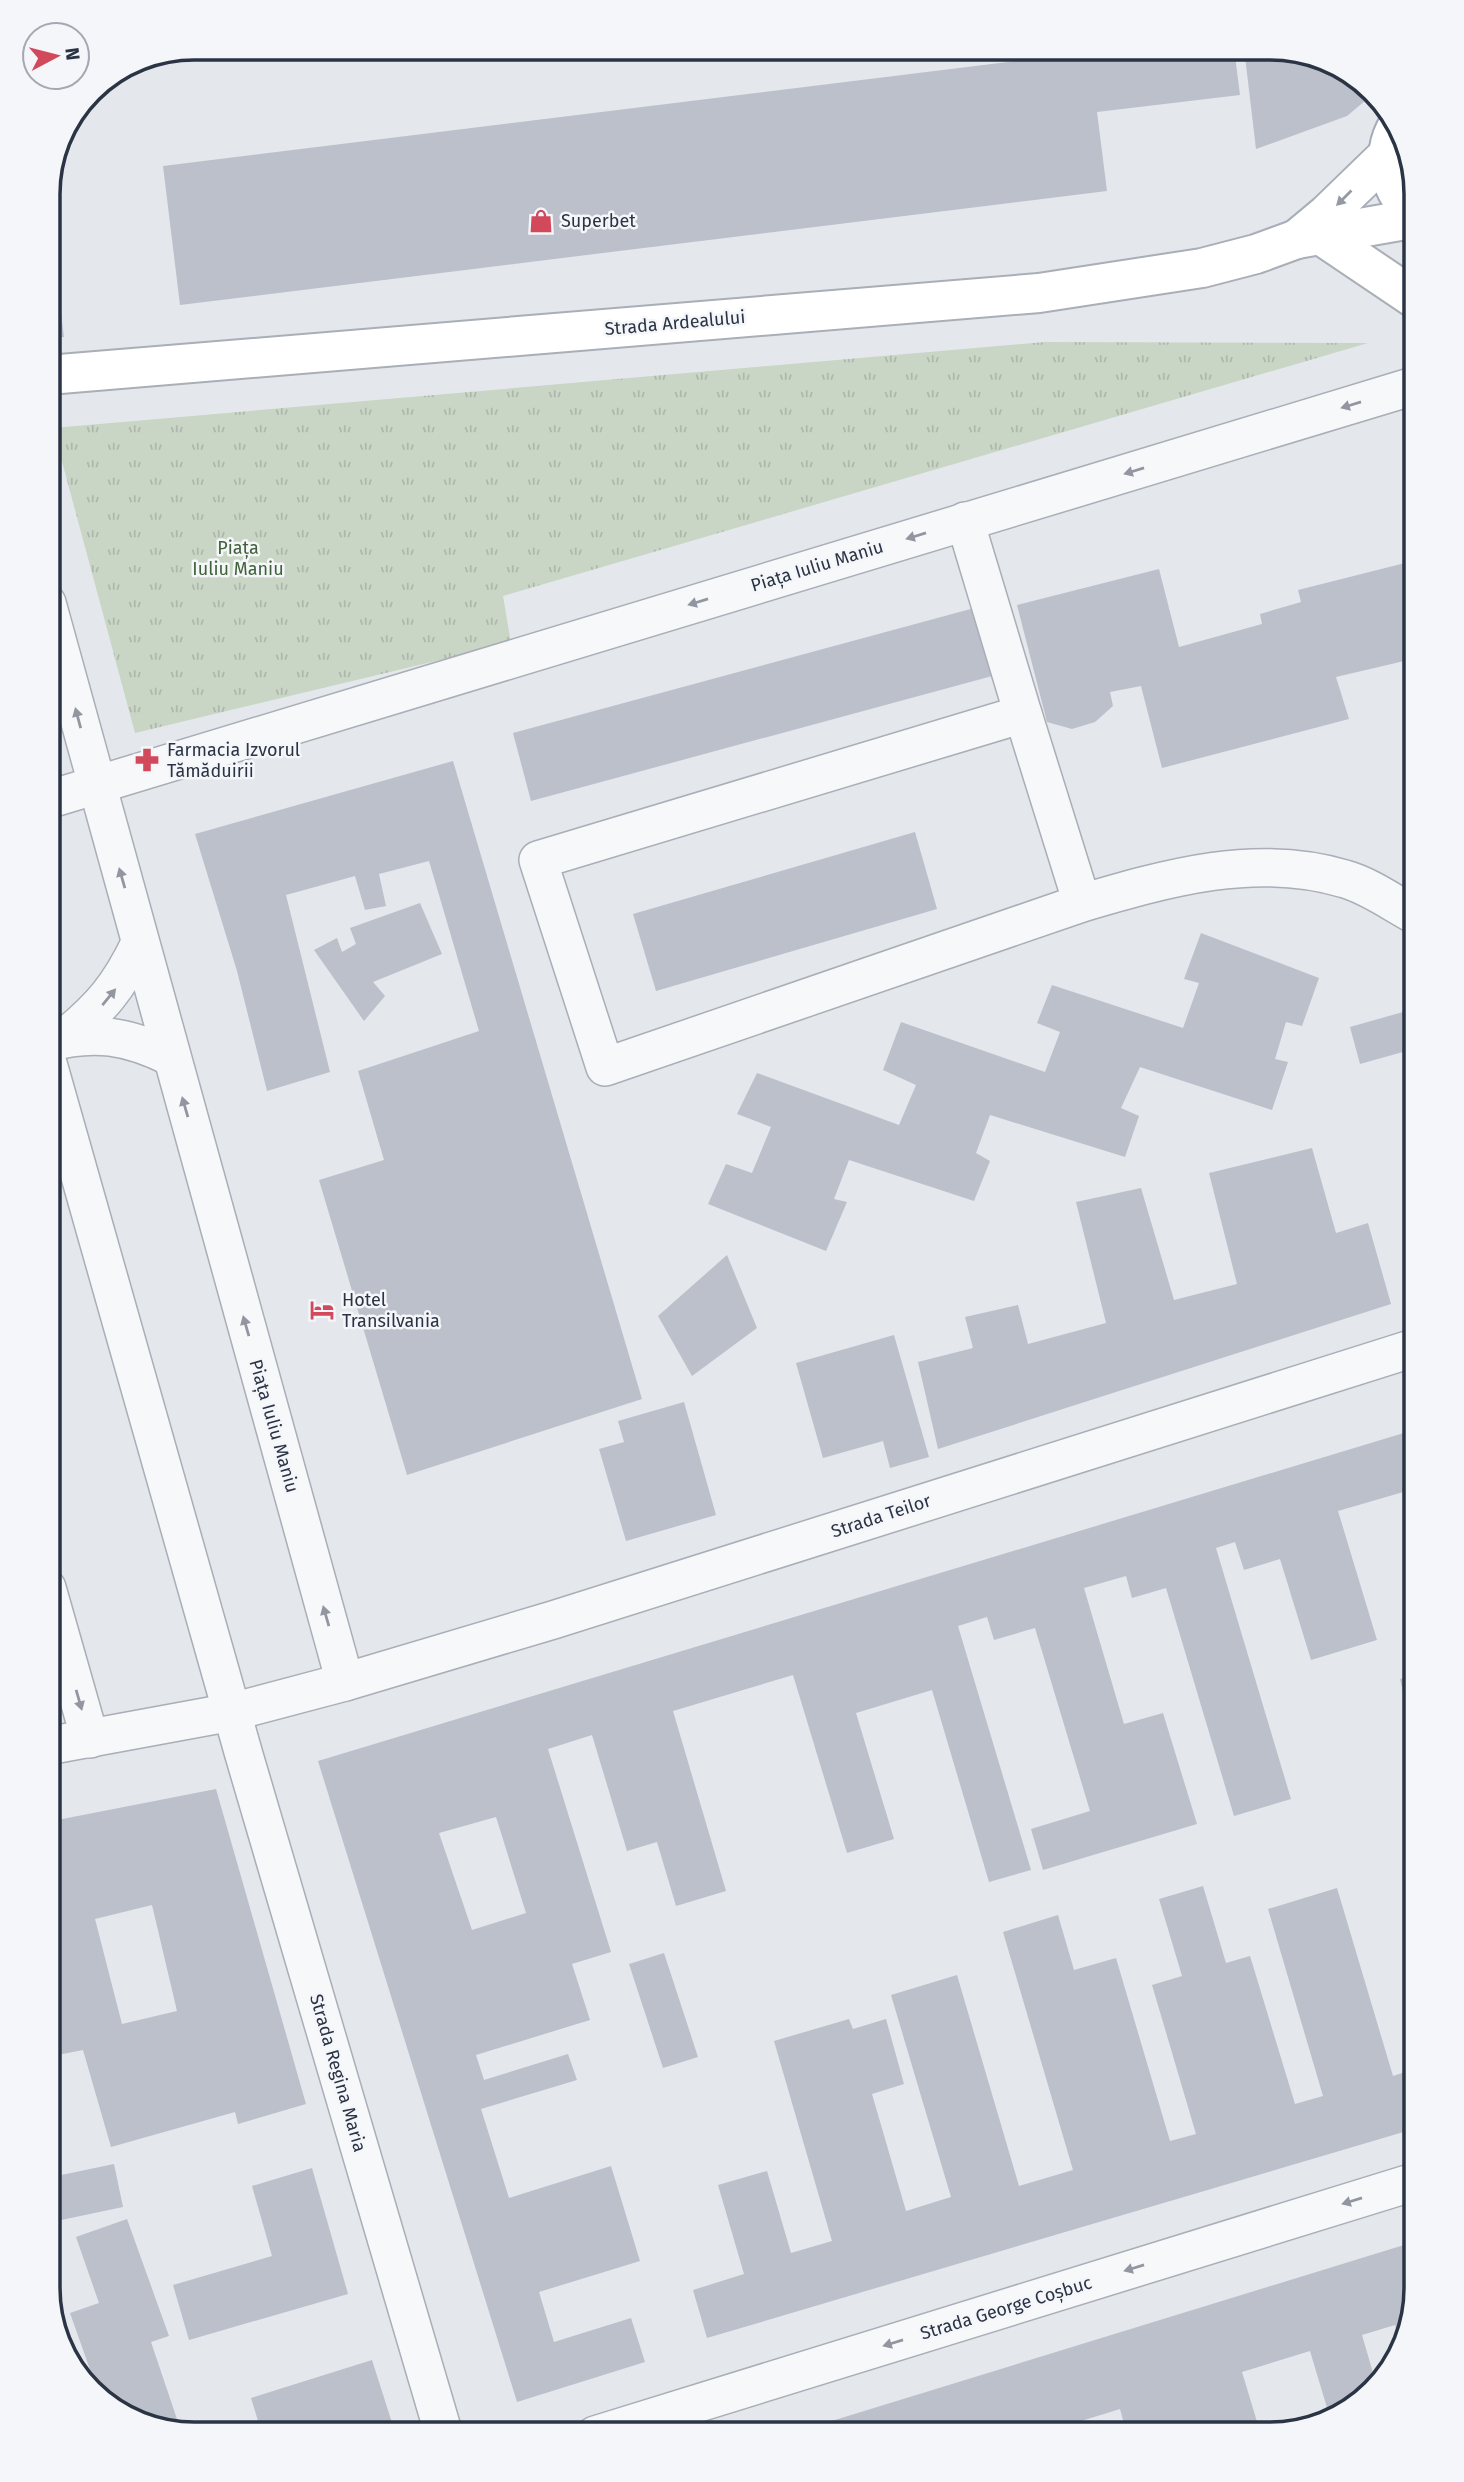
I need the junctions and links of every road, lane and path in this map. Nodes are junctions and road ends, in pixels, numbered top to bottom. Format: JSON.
{"nodes":[{"id":1,"x":1393,"y":139,"type":"edge"},
{"id":2,"x":1393,"y":140,"type":"edge"},
{"id":3,"x":1404,"y":204,"type":"edge"},
{"id":4,"x":1404,"y":219,"type":"edge"},
{"id":5,"x":1310,"y":237,"type":"junction"},
{"id":6,"x":1404,"y":292,"type":"edge"},
{"id":7,"x":60,"y":374,"type":"edge"},
{"id":8,"x":1404,"y":389,"type":"edge"},
{"id":9,"x":965,"y":522,"type":"junction"},
{"id":10,"x":60,"y":651,"type":"edge"},
{"id":11,"x":1023,"y":714,"type":"junction"},
{"id":12,"x":96,"y":784,"type":"junction"},
{"id":13,"x":60,"y":796,"type":"edge"},
{"id":14,"x":1082,"y":903,"type":"junction"},
{"id":15,"x":1404,"y":909,"type":"edge"},
{"id":16,"x":140,"y":943,"type":"junction"},
{"id":17,"x":60,"y":1041,"type":"edge"},
{"id":18,"x":60,"y":1046,"type":"edge"},
{"id":19,"x":171,"y":1057,"type":"junction"},
{"id":20,"x":60,"y":1073,"type":"edge"},
{"id":21,"x":1404,"y":1351,"type":"edge"},
{"id":22,"x":60,"y":1633,"type":"edge"},
{"id":23,"x":345,"y":1682,"type":"junction"},
{"id":24,"x":232,"y":1712,"type":"junction"},
{"id":25,"x":90,"y":1739,"type":"junction"},
{"id":26,"x":60,"y":1744,"type":"edge"},
{"id":27,"x":1404,"y":2185,"type":"edge"},
{"id":28,"x":440,"y":2422,"type":"edge"},
{"id":29,"x":637,"y":2422,"type":"edge"}],
"edges":[{"from":1,"to":5,"type":"main road","name":"Strada Ardealului","one_way":true},
{"from":2,"to":3,"type":"main road"},
{"from":4,"to":5,"type":"main road","name":"Strada Ardealului"},
{"from":5,"to":6,"type":"main road"},
{"from":5,"to":7,"type":"main road","name":"Strada Ardealului"},
{"from":8,"to":9,"type":"street","name":"Piața Iuliu Maniu","one_way":true},
{"from":9,"to":11,"type":"street"},
{"from":9,"to":12,"type":"street","name":"Piața Iuliu Maniu","one_way":true},
{"from":12,"to":10,"type":"street","name":"Piața Iuliu Maniu","one_way":true},
{"from":11,"to":14,"type":"street"},
{"from":11,"to":14,"type":"street"},
{"from":12,"to":13,"type":"street","name":"Piața Iuliu Maniu"},
{"from":16,"to":12,"type":"street","name":"Piața Iuliu Maniu","one_way":true},
{"from":14,"to":15,"type":"street"},
{"from":17,"to":16,"type":"street","one_way":true},
{"from":16,"to":19,"type":"street","name":"Piața Iuliu Maniu"},
{"from":18,"to":19,"type":"street"},
{"from":23,"to":19,"type":"street","name":"Piața Iuliu Maniu","one_way":true},
{"from":20,"to":24,"type":"street"},
{"from":21,"to":23,"type":"street","name":"Strada Teilor"},
{"from":22,"to":25,"type":"street","one_way":true},
{"from":23,"to":24,"type":"street"},
{"from":24,"to":25,"type":"street"},
{"from":24,"to":28,"type":"street","name":"Strada Regina Maria"},
{"from":25,"to":26,"type":"street"},
{"from":27,"to":29,"type":"street","name":"Strada George Coșbuc","one_way":true}]}
